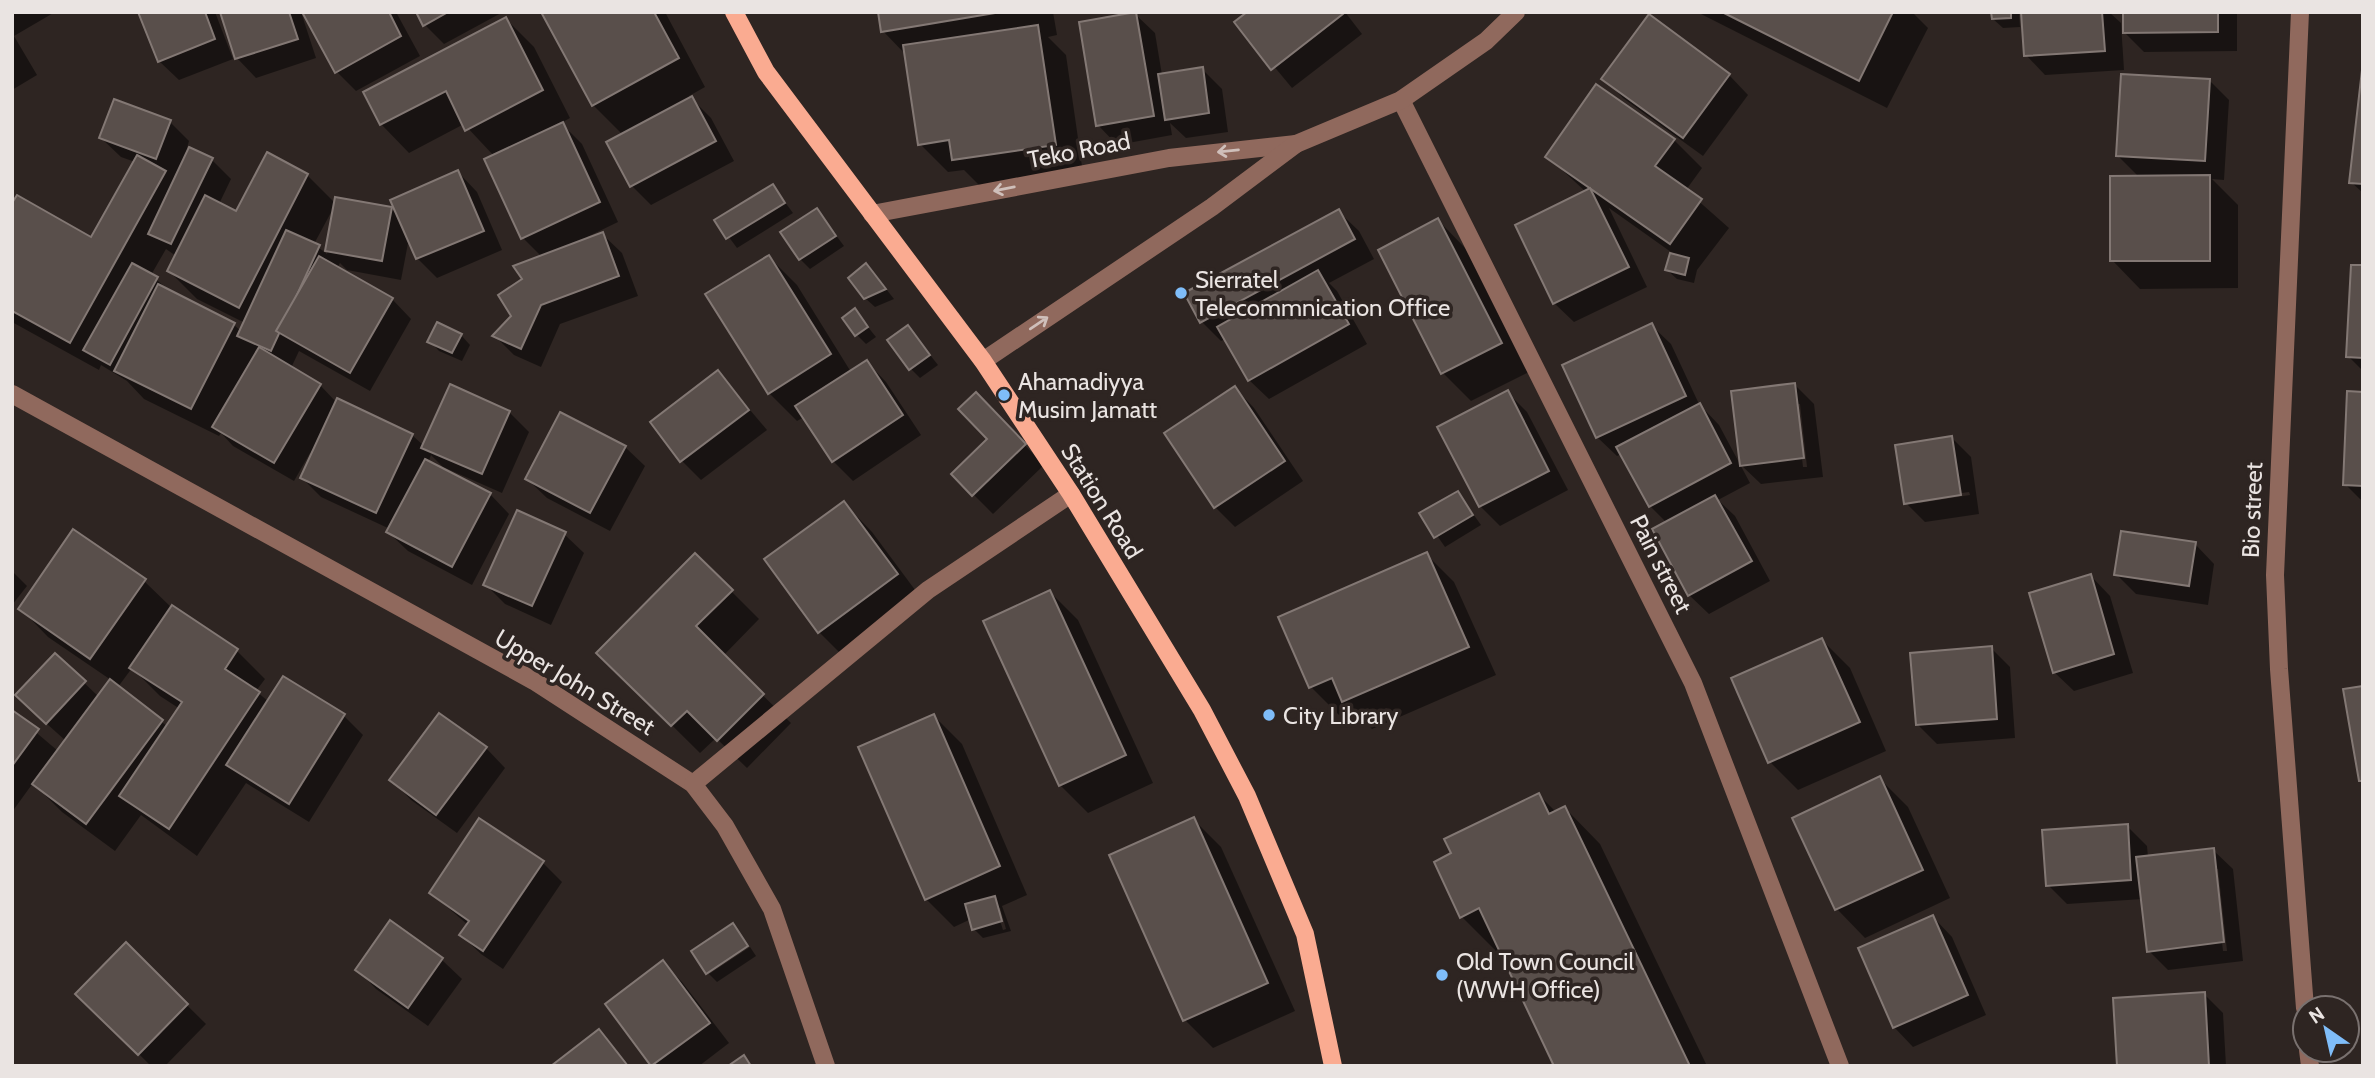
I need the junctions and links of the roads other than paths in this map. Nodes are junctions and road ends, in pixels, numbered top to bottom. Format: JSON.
{"nodes":[{"id":1,"x":734,"y":12,"type":"edge"},
{"id":2,"x":1516,"y":12,"type":"edge"},
{"id":3,"x":2300,"y":12,"type":"edge"},
{"id":4,"x":1401,"y":100,"type":"junction"},
{"id":5,"x":1296,"y":144,"type":"junction"},
{"id":6,"x":872,"y":214,"type":"junction"},
{"id":7,"x":983,"y":361,"type":"junction"},
{"id":8,"x":12,"y":394,"type":"edge"},
{"id":9,"x":1071,"y":494,"type":"junction"},
{"id":10,"x":693,"y":784,"type":"junction"},
{"id":11,"x":2304,"y":994,"type":"edge"},
{"id":12,"x":826,"y":1066,"type":"edge"},
{"id":13,"x":1333,"y":1066,"type":"edge"},
{"id":14,"x":1840,"y":1066,"type":"edge"}],
"edges":[{"from":1,"to":6,"type":"main road","name":"Station Road"},
{"from":2,"to":4,"type":"street","name":"Teko Road"},
{"from":3,"to":11,"type":"street","name":"Bio street"},
{"from":4,"to":5,"type":"street","name":"Teko Road"},
{"from":4,"to":14,"type":"street","name":"Pain street"},
{"from":5,"to":6,"type":"street","name":"Teko Road","one_way":true},
{"from":7,"to":5,"type":"street","name":"Teko Road","one_way":true},
{"from":6,"to":7,"type":"main road","name":"Station Road"},
{"from":7,"to":9,"type":"main road","name":"Station Road"},
{"from":8,"to":10,"type":"street","name":"Upper John Street"},
{"from":9,"to":10,"type":"street"},
{"from":9,"to":13,"type":"main road","name":"Station Road"},
{"from":10,"to":12,"type":"street","name":"Upper John Street"}]}
